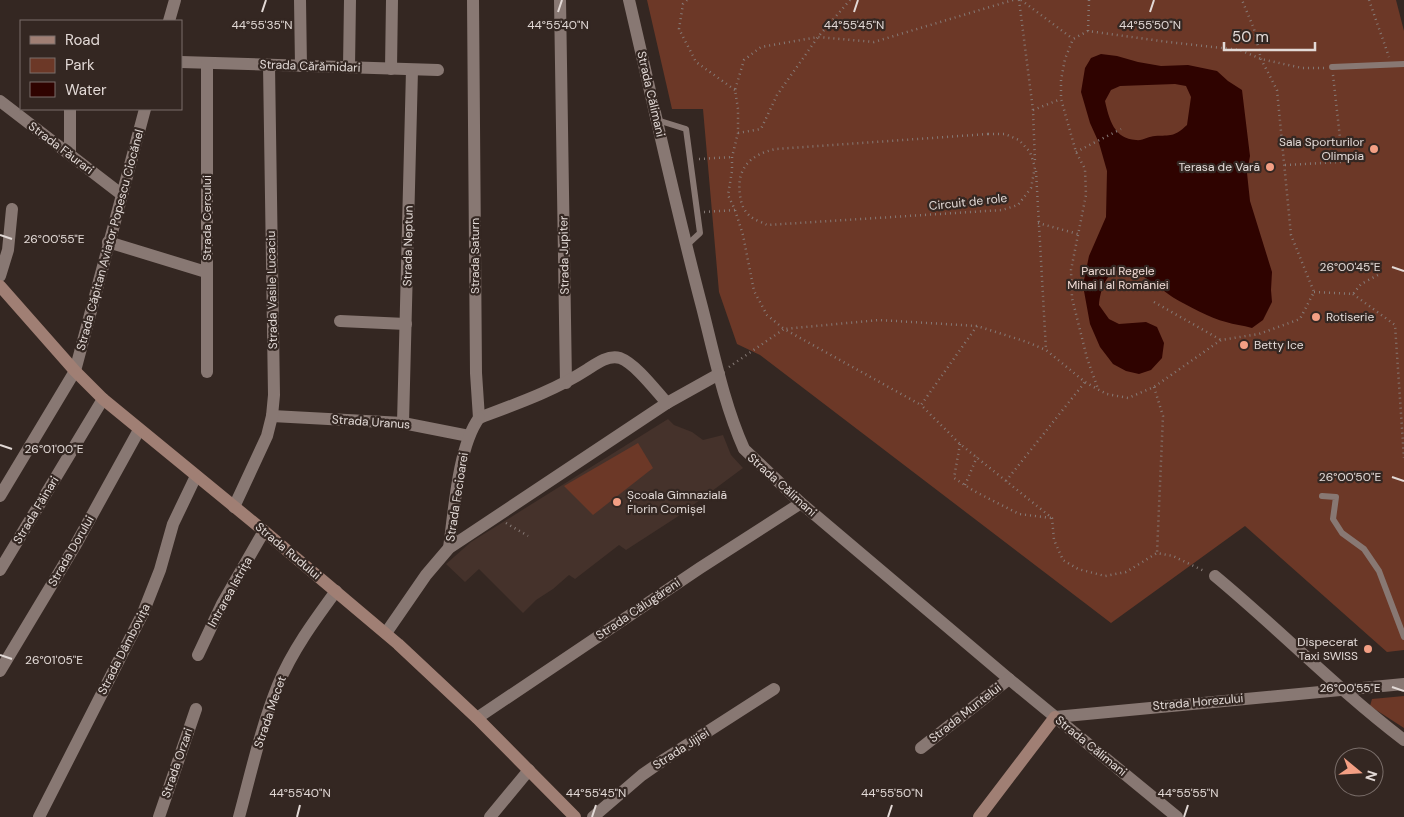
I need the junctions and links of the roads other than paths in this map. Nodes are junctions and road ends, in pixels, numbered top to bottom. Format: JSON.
{"nodes":[{"id":1,"x":174,"y":0,"type":"edge"},
{"id":2,"x":300,"y":0,"type":"edge"},
{"id":3,"x":350,"y":0,"type":"edge"},
{"id":4,"x":392,"y":0,"type":"edge"},
{"id":5,"x":473,"y":0,"type":"edge"},
{"id":6,"x":560,"y":0,"type":"edge"},
{"id":7,"x":629,"y":0,"type":"edge"},
{"id":8,"x":169,"y":20,"type":"edge"},
{"id":9,"x":182,"y":62,"type":"edge"},
{"id":10,"x":208,"y":63,"type":"junction"},
{"id":11,"x":1404,"y":64,"type":"edge"},
{"id":12,"x":270,"y":65,"type":"junction"},
{"id":13,"x":302,"y":66,"type":"junction"},
{"id":14,"x":349,"y":67,"type":"junction"},
{"id":15,"x":1332,"y":68,"type":"road end"},
{"id":16,"x":391,"y":69,"type":"junction"},
{"id":17,"x":412,"y":70,"type":"junction"},
{"id":18,"x":438,"y":70,"type":"dead end"},
{"id":19,"x":0,"y":101,"type":"edge"},
{"id":20,"x":70,"y":110,"type":"edge"},
{"id":21,"x":144,"y":110,"type":"edge"},
{"id":22,"x":656,"y":120,"type":"junction"},
{"id":23,"x":70,"y":154,"type":"junction"},
{"id":24,"x":121,"y":194,"type":"junction"},
{"id":25,"x":12,"y":209,"type":"dead end"},
{"id":26,"x":108,"y":242,"type":"junction"},
{"id":27,"x":686,"y":246,"type":"junction"},
{"id":28,"x":206,"y":272,"type":"junction"},
{"id":29,"x":0,"y":276,"type":"edge"},
{"id":30,"x":0,"y":286,"type":"edge"},
{"id":31,"x":340,"y":321,"type":"dead end"},
{"id":32,"x":406,"y":324,"type":"junction"},
{"id":33,"x":75,"y":371,"type":"junction"},
{"id":34,"x":207,"y":372,"type":"dead end"},
{"id":35,"x":719,"y":374,"type":"junction"},
{"id":36,"x":566,"y":384,"type":"junction"},
{"id":37,"x":104,"y":399,"type":"junction"},
{"id":38,"x":667,"y":403,"type":"junction"},
{"id":39,"x":272,"y":416,"type":"junction"},
{"id":40,"x":479,"y":418,"type":"junction"},
{"id":41,"x":403,"y":423,"type":"junction"},
{"id":42,"x":139,"y":430,"type":"junction"},
{"id":43,"x":468,"y":436,"type":"junction"},
{"id":44,"x":196,"y":476,"type":"junction"},
{"id":45,"x":0,"y":496,"type":"edge"},
{"id":46,"x":1322,"y":496,"type":"dead end"},
{"id":47,"x":801,"y":503,"type":"junction"},
{"id":48,"x":234,"y":507,"type":"junction"},
{"id":49,"x":264,"y":531,"type":"junction"},
{"id":50,"x":449,"y":548,"type":"junction"},
{"id":51,"x":0,"y":570,"type":"edge"},
{"id":52,"x":1215,"y":576,"type":"road end"},
{"id":53,"x":336,"y":591,"type":"junction"},
{"id":54,"x":386,"y":633,"type":"junction"},
{"id":55,"x":1404,"y":637,"type":"edge"},
{"id":56,"x":198,"y":655,"type":"dead end"},
{"id":57,"x":0,"y":671,"type":"edge"},
{"id":58,"x":1009,"y":679,"type":"junction"},
{"id":59,"x":1404,"y":684,"type":"edge"},
{"id":60,"x":774,"y":689,"type":"dead end"},
{"id":61,"x":1341,"y":689,"type":"junction"},
{"id":62,"x":196,"y":709,"type":"dead end"},
{"id":63,"x":1055,"y":717,"type":"junction"},
{"id":64,"x":477,"y":718,"type":"junction"},
{"id":65,"x":1404,"y":740,"type":"edge"},
{"id":66,"x":921,"y":748,"type":"dead end"},
{"id":67,"x":529,"y":770,"type":"junction"},
{"id":68,"x":39,"y":817,"type":"edge"},
{"id":69,"x":158,"y":817,"type":"edge"},
{"id":70,"x":239,"y":817,"type":"edge"},
{"id":71,"x":490,"y":817,"type":"edge"},
{"id":72,"x":575,"y":817,"type":"edge"},
{"id":73,"x":593,"y":817,"type":"edge"},
{"id":74,"x":979,"y":817,"type":"edge"},
{"id":75,"x":1177,"y":817,"type":"edge"}],
"edges":[{"from":1,"to":8,"type":"street"},
{"from":2,"to":13,"type":"street"},
{"from":3,"to":14,"type":"street"},
{"from":4,"to":16,"type":"street"},
{"from":5,"to":40,"type":"street","name":"Strada Saturn"},
{"from":6,"to":36,"type":"street","name":"Strada Jupiter"},
{"from":7,"to":22,"type":"street","name":"Strada Călimani"},
{"from":9,"to":10,"type":"street","name":"Strada Cărămidari"},
{"from":10,"to":12,"type":"street","name":"Strada Cărămidari"},
{"from":10,"to":28,"type":"street","name":"Strada Cercului"},
{"from":11,"to":15,"type":"lane"},
{"from":12,"to":13,"type":"street","name":"Strada Cărămidari"},
{"from":12,"to":39,"type":"street","name":"Strada Vasile Lucaciu"},
{"from":13,"to":14,"type":"street","name":"Strada Cărămidari"},
{"from":14,"to":16,"type":"street","name":"Strada Cărămidari"},
{"from":16,"to":17,"type":"street","name":"Strada Cărămidari"},
{"from":17,"to":18,"type":"street","name":"Strada Cărămidari"},
{"from":17,"to":32,"type":"street","name":"Strada Neptun"},
{"from":19,"to":23,"type":"street","name":"Strada Făurari"},
{"from":20,"to":23,"type":"street"},
{"from":21,"to":24,"type":"street","name":"Strada Căpitan Aviator Popescu Ciocănel"},
{"from":22,"to":27,"type":"street","name":"Strada Călimani"},
{"from":22,"to":27,"type":"lane"},
{"from":23,"to":24,"type":"street","name":"Strada Făurari"},
{"from":24,"to":26,"type":"street","name":"Strada Căpitan Aviator Popescu Ciocănel"},
{"from":25,"to":29,"type":"street"},
{"from":26,"to":28,"type":"street"},
{"from":26,"to":33,"type":"street","name":"Strada Căpitan Aviator Popescu Ciocănel"},
{"from":27,"to":35,"type":"street","name":"Strada Călimani"},
{"from":28,"to":34,"type":"street","name":"Strada Cercului"},
{"from":30,"to":33,"type":"main road","name":"Strada Rudului"},
{"from":31,"to":32,"type":"street"},
{"from":32,"to":41,"type":"street","name":"Strada Neptun"},
{"from":33,"to":37,"type":"main road","name":"Strada Rudului"},
{"from":33,"to":45,"type":"street","name":"Strada Căpitan Aviator Popescu Ciocănel"},
{"from":35,"to":38,"type":"street"},
{"from":35,"to":47,"type":"street","name":"Strada Călimani"},
{"from":36,"to":38,"type":"street"},
{"from":36,"to":40,"type":"street"},
{"from":37,"to":42,"type":"main road","name":"Strada Rudului"},
{"from":37,"to":51,"type":"street","name":"Strada Făinari"},
{"from":38,"to":50,"type":"street"},
{"from":39,"to":41,"type":"street","name":"Strada Uranus"},
{"from":39,"to":48,"type":"street","name":"Strada Vasile Lucaciu"},
{"from":40,"to":43,"type":"street","name":"Strada Fecioarei"},
{"from":41,"to":43,"type":"street","name":"Strada Uranus"},
{"from":42,"to":44,"type":"main road","name":"Strada Rudului"},
{"from":42,"to":57,"type":"street","name":"Strada Dorului"},
{"from":43,"to":50,"type":"street","name":"Strada Fecioarei"},
{"from":44,"to":48,"type":"main road","name":"Strada Rudului"},
{"from":44,"to":68,"type":"street","name":"Strada Dâmbovița"},
{"from":46,"to":55,"type":"lane"},
{"from":47,"to":58,"type":"street","name":"Strada Călimani"},
{"from":47,"to":64,"type":"street","name":"Strada Călugăreni"},
{"from":48,"to":49,"type":"main road","name":"Strada Rudului"},
{"from":49,"to":53,"type":"main road","name":"Strada Rudului"},
{"from":49,"to":56,"type":"street","name":"Intrarea Istrița"},
{"from":50,"to":54,"type":"street"},
{"from":52,"to":61,"type":"street"},
{"from":53,"to":54,"type":"main road","name":"Strada Rudului"},
{"from":53,"to":70,"type":"street","name":"Strada Mecet"},
{"from":54,"to":64,"type":"main road","name":"Strada Rudului"},
{"from":58,"to":63,"type":"street","name":"Strada Călimani"},
{"from":58,"to":66,"type":"street","name":"Strada Muntelui"},
{"from":59,"to":61,"type":"street","name":"Strada Horezului"},
{"from":60,"to":73,"type":"street","name":"Strada Jijiei"},
{"from":61,"to":63,"type":"street","name":"Strada Horezului"},
{"from":61,"to":65,"type":"street"},
{"from":62,"to":69,"type":"street","name":"Strada Orzari"},
{"from":63,"to":74,"type":"main road"},
{"from":63,"to":75,"type":"street","name":"Strada Călimani"},
{"from":64,"to":67,"type":"main road","name":"Strada Rudului"},
{"from":67,"to":71,"type":"street"},
{"from":67,"to":72,"type":"main road","name":"Strada Rudului"}]}
